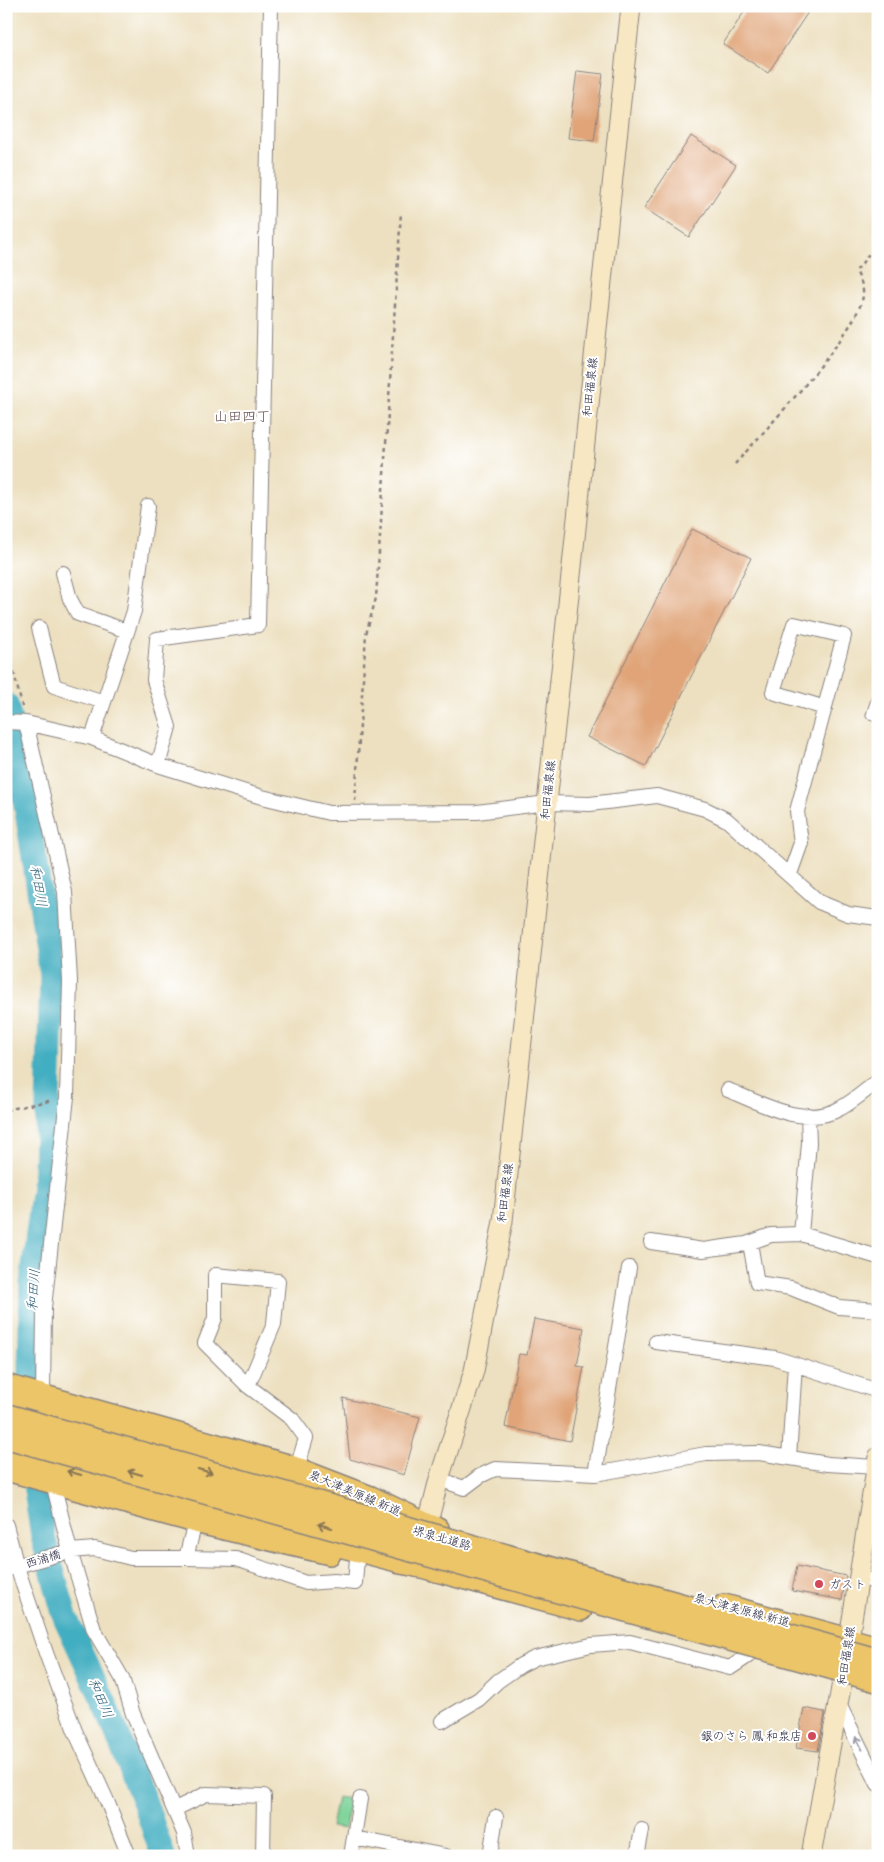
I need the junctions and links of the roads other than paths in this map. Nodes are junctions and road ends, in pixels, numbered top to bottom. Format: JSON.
{"nodes":[{"id":1,"x":271,"y":6,"type":"edge"},
{"id":2,"x":631,"y":6,"type":"edge"},
{"id":3,"x":148,"y":506,"type":"dead end"},
{"id":4,"x":63,"y":573,"type":"dead end"},
{"id":5,"x":39,"y":628,"type":"dead end"},
{"id":6,"x":127,"y":631,"type":"junction"},
{"id":7,"x":878,"y":690,"type":"edge"},
{"id":8,"x":104,"y":702,"type":"junction"},
{"id":9,"x":825,"y":708,"type":"junction"},
{"id":10,"x":878,"y":718,"type":"edge"},
{"id":11,"x":17,"y":723,"type":"edge"},
{"id":12,"x":92,"y":738,"type":"junction"},
{"id":13,"x":158,"y":765,"type":"junction"},
{"id":14,"x":547,"y":803,"type":"junction"},
{"id":15,"x":790,"y":874,"type":"junction"},
{"id":16,"x":878,"y":918,"type":"edge"},
{"id":17,"x":878,"y":1081,"type":"edge"},
{"id":18,"x":728,"y":1090,"type":"dead end"},
{"id":19,"x":808,"y":1116,"type":"junction"},
{"id":20,"x":801,"y":1234,"type":"junction"},
{"id":21,"x":651,"y":1242,"type":"dead end"},
{"id":22,"x":750,"y":1243,"type":"junction"},
{"id":23,"x":878,"y":1257,"type":"edge"},
{"id":24,"x":629,"y":1268,"type":"dead end"},
{"id":25,"x":878,"y":1310,"type":"edge"},
{"id":26,"x":656,"y":1342,"type":"dead end"},
{"id":27,"x":795,"y":1364,"type":"junction"},
{"id":28,"x":6,"y":1385,"type":"edge"},
{"id":29,"x":248,"y":1386,"type":"junction"},
{"id":30,"x":878,"y":1391,"type":"edge"},
{"id":31,"x":40,"y":1395,"type":"junction"},
{"id":32,"x":6,"y":1401,"type":"edge"},
{"id":33,"x":6,"y":1416,"type":"edge"},
{"id":34,"x":6,"y":1437,"type":"edge"},
{"id":35,"x":6,"y":1454,"type":"edge"},
{"id":36,"x":789,"y":1458,"type":"junction"},
{"id":37,"x":6,"y":1470,"type":"edge"},
{"id":38,"x":292,"y":1473,"type":"junction"},
{"id":39,"x":876,"y":1473,"type":"edge"},
{"id":40,"x":595,"y":1474,"type":"junction"},
{"id":41,"x":439,"y":1479,"type":"junction"},
{"id":42,"x":53,"y":1483,"type":"junction"},
{"id":43,"x":195,"y":1522,"type":"junction"},
{"id":44,"x":427,"y":1524,"type":"junction"},
{"id":45,"x":6,"y":1525,"type":"edge"},
{"id":46,"x":70,"y":1551,"type":"junction"},
{"id":47,"x":186,"y":1558,"type":"junction"},
{"id":48,"x":357,"y":1558,"type":"junction"},
{"id":49,"x":418,"y":1566,"type":"junction"},
{"id":50,"x":11,"y":1568,"type":"edge"},
{"id":51,"x":859,"y":1578,"type":"junction"},
{"id":52,"x":878,"y":1582,"type":"edge"},
{"id":53,"x":848,"y":1639,"type":"junction"},
{"id":54,"x":878,"y":1647,"type":"edge"},
{"id":55,"x":748,"y":1656,"type":"junction"},
{"id":56,"x":878,"y":1660,"type":"edge"},
{"id":57,"x":878,"y":1681,"type":"edge"},
{"id":58,"x":840,"y":1692,"type":"junction"},
{"id":59,"x":878,"y":1692,"type":"edge"},
{"id":60,"x":442,"y":1721,"type":"dead end"},
{"id":61,"x":878,"y":1784,"type":"edge"},
{"id":62,"x":360,"y":1799,"type":"dead end"},
{"id":63,"x":175,"y":1809,"type":"junction"},
{"id":64,"x":496,"y":1816,"type":"dead end"},
{"id":65,"x":642,"y":1830,"type":"dead end"},
{"id":66,"x":354,"y":1838,"type":"junction"},
{"id":67,"x":129,"y":1856,"type":"edge"},
{"id":68,"x":188,"y":1856,"type":"edge"},
{"id":69,"x":263,"y":1856,"type":"edge"},
{"id":70,"x":351,"y":1856,"type":"edge"},
{"id":71,"x":446,"y":1856,"type":"edge"},
{"id":72,"x":490,"y":1856,"type":"edge"},
{"id":73,"x":637,"y":1856,"type":"edge"},
{"id":74,"x":811,"y":1856,"type":"edge"}],
"edges":[{"from":1,"to":13,"type":"street"},
{"from":2,"to":14,"type":"main road","name":"和田福泉線"},
{"from":3,"to":6,"type":"street"},
{"from":4,"to":6,"type":"street"},
{"from":5,"to":8,"type":"street"},
{"from":6,"to":8,"type":"street"},
{"from":7,"to":10,"type":"lane"},
{"from":8,"to":12,"type":"street"},
{"from":9,"to":9,"type":"street"},
{"from":9,"to":15,"type":"street"},
{"from":11,"to":12,"type":"street"},
{"from":11,"to":31,"type":"street"},
{"from":12,"to":13,"type":"street"},
{"from":13,"to":14,"type":"street"},
{"from":14,"to":15,"type":"street"},
{"from":14,"to":41,"type":"main road","name":"和田福泉線"},
{"from":15,"to":16,"type":"street"},
{"from":17,"to":19,"type":"street"},
{"from":18,"to":19,"type":"street"},
{"from":19,"to":20,"type":"street"},
{"from":20,"to":22,"type":"street"},
{"from":20,"to":23,"type":"street"},
{"from":21,"to":22,"type":"street"},
{"from":22,"to":25,"type":"street"},
{"from":24,"to":40,"type":"street"},
{"from":26,"to":27,"type":"street"},
{"from":27,"to":30,"type":"street"},
{"from":27,"to":36,"type":"street"},
{"from":28,"to":31,"type":"main road","name":"泉大津美原線 新道"},
{"from":29,"to":29,"type":"street"},
{"from":29,"to":38,"type":"street"},
{"from":31,"to":38,"type":"main road","name":"泉大津美原線 新道"},
{"from":32,"to":38,"type":"highway"},
{"from":33,"to":56,"type":"highway","name":"堺泉北道路","one_way":true,"bridge":true},
{"from":57,"to":34,"type":"highway","name":"堺泉北道路","one_way":true,"bridge":true},
{"from":49,"to":35,"type":"highway","one_way":true},
{"from":36,"to":39,"type":"street"},
{"from":36,"to":40,"type":"street"},
{"from":37,"to":42,"type":"main road"},
{"from":38,"to":44,"type":"highway"},
{"from":39,"to":51,"type":"main road","name":"和田福泉線"},
{"from":40,"to":41,"type":"street"},
{"from":41,"to":44,"type":"main road","name":"和田福泉線"},
{"from":42,"to":43,"type":"main road"},
{"from":42,"to":46,"type":"street"},
{"from":43,"to":47,"type":"street"},
{"from":43,"to":48,"type":"main road"},
{"from":44,"to":49,"type":"main road","name":"和田福泉線"},
{"from":44,"to":53,"type":"main road","name":"泉大津美原線 新道"},
{"from":45,"to":50,"type":"street"},
{"from":46,"to":47,"type":"street","name":"西浦橋"},
{"from":46,"to":50,"type":"street","name":"西浦橋"},
{"from":46,"to":63,"type":"street"},
{"from":47,"to":48,"type":"street","name":"西浦橋"},
{"from":48,"to":49,"type":"main road"},
{"from":49,"to":55,"type":"main road"},
{"from":50,"to":67,"type":"street"},
{"from":51,"to":52,"type":"street"},
{"from":51,"to":53,"type":"main road","name":"和田福泉線"},
{"from":53,"to":54,"type":"main road","name":"泉大津美原線 新道"},
{"from":53,"to":58,"type":"main road","name":"和田福泉線"},
{"from":55,"to":58,"type":"main road"},
{"from":55,"to":60,"type":"street"},
{"from":58,"to":59,"type":"main road"},
{"from":61,"to":58,"type":"street","one_way":true},
{"from":58,"to":74,"type":"main road","name":"和田福泉線"},
{"from":62,"to":66,"type":"street"},
{"from":63,"to":68,"type":"street"},
{"from":63,"to":69,"type":"street"},
{"from":64,"to":72,"type":"street"},
{"from":65,"to":73,"type":"street"},
{"from":66,"to":70,"type":"street"},
{"from":66,"to":71,"type":"street"}]}
